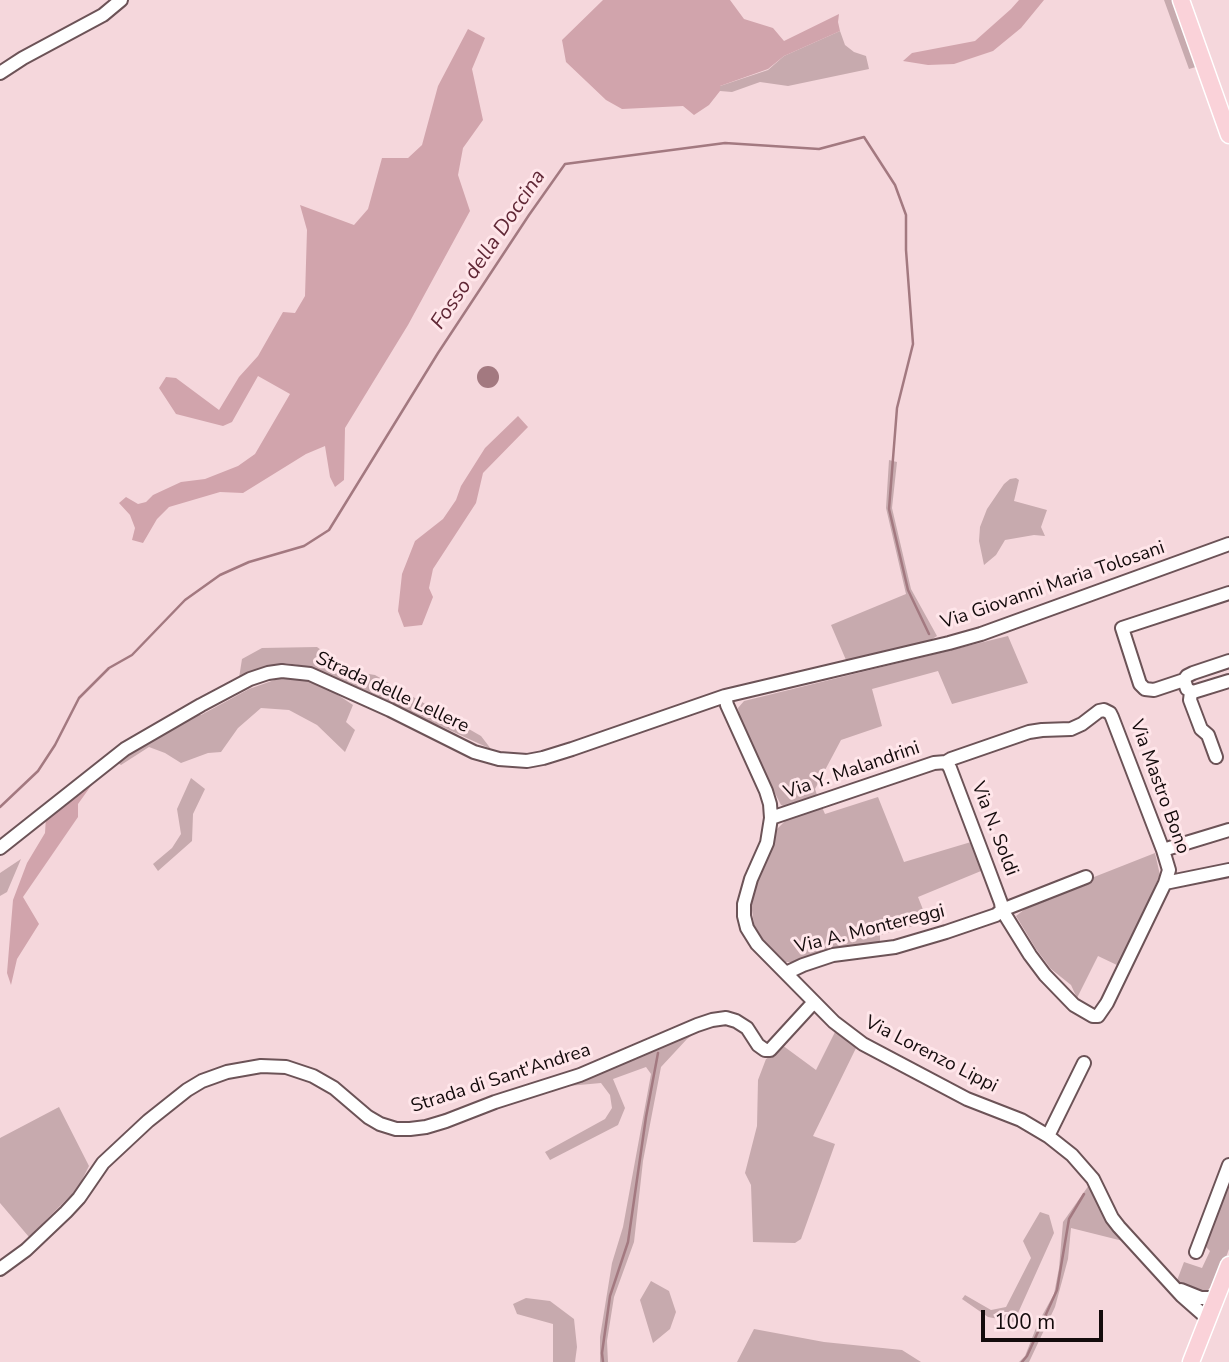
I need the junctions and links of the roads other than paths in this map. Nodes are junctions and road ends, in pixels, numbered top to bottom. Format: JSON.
{"nodes":[{"id":1,"x":121,"y":0,"type":"edge"},
{"id":2,"x":1181,"y":0,"type":"edge"},
{"id":3,"x":0,"y":73,"type":"edge"},
{"id":4,"x":1229,"y":135,"type":"edge"},
{"id":5,"x":1229,"y":544,"type":"edge"},
{"id":6,"x":1229,"y":593,"type":"edge"},
{"id":7,"x":1229,"y":662,"type":"edge"},
{"id":8,"x":1229,"y":681,"type":"edge"},
{"id":9,"x":1187,"y":686,"type":"junction"},
{"id":10,"x":725,"y":696,"type":"junction"},
{"id":11,"x":1216,"y":757,"type":"dead end"},
{"id":12,"x":946,"y":762,"type":"junction"},
{"id":13,"x":771,"y":818,"type":"junction"},
{"id":14,"x":1229,"y":830,"type":"edge"},
{"id":15,"x":0,"y":848,"type":"edge"},
{"id":16,"x":1163,"y":850,"type":"junction"},
{"id":17,"x":1229,"y":870,"type":"edge"},
{"id":18,"x":1086,"y":877,"type":"dead end"},
{"id":19,"x":1165,"y":883,"type":"junction"},
{"id":20,"x":1002,"y":910,"type":"junction"},
{"id":21,"x":786,"y":973,"type":"junction"},
{"id":22,"x":814,"y":1002,"type":"junction"},
{"id":23,"x":1084,"y":1063,"type":"dead end"},
{"id":24,"x":1048,"y":1136,"type":"junction"},
{"id":25,"x":1229,"y":1165,"type":"edge"},
{"id":26,"x":1196,"y":1252,"type":"dead end"},
{"id":27,"x":1229,"y":1265,"type":"edge"},
{"id":28,"x":0,"y":1269,"type":"edge"},
{"id":29,"x":1174,"y":1287,"type":"junction"},
{"id":30,"x":1216,"y":1298,"type":"junction"},
{"id":31,"x":1207,"y":1318,"type":"junction"},
{"id":32,"x":1191,"y":1362,"type":"edge"}],
"edges":[{"from":1,"to":3,"type":"street"},
{"from":2,"to":4,"type":"main road"},
{"from":5,"to":10,"type":"street","name":"Via Giovanni Maria Tolosani"},
{"from":6,"to":9,"type":"street"},
{"from":7,"to":9,"type":"street"},
{"from":8,"to":9,"type":"street"},
{"from":9,"to":11,"type":"street"},
{"from":10,"to":13,"type":"street","name":"Via Lorenzo Lippi"},
{"from":10,"to":15,"type":"street","name":"Strada delle Lellere"},
{"from":12,"to":13,"type":"street","name":"Via Y. Malandrini"},
{"from":12,"to":16,"type":"street","name":"Via Mastro Bono"},
{"from":12,"to":20,"type":"street","name":"Via N. Soldi"},
{"from":13,"to":21,"type":"street","name":"Via Lorenzo Lippi"},
{"from":14,"to":16,"type":"street"},
{"from":16,"to":19,"type":"street","name":"Via Mastro Bono"},
{"from":17,"to":19,"type":"street"},
{"from":18,"to":20,"type":"street","name":"Via A. Montereggi"},
{"from":19,"to":20,"type":"street","name":"Via N. Soldi"},
{"from":20,"to":21,"type":"street","name":"Via A. Montereggi"},
{"from":21,"to":22,"type":"street","name":"Via Lorenzo Lippi"},
{"from":22,"to":24,"type":"street","name":"Via Lorenzo Lippi"},
{"from":22,"to":28,"type":"street","name":"Strada di Sant'Andrea"},
{"from":23,"to":24,"type":"street"},
{"from":24,"to":29,"type":"street","name":"Via Lorenzo Lippi"},
{"from":25,"to":26,"type":"street"},
{"from":27,"to":30,"type":"main road"},
{"from":29,"to":30,"type":"street","name":"Via Lorenzo Lippi"},
{"from":29,"to":31,"type":"street","name":"Via Lorenzo Lippi"},
{"from":30,"to":31,"type":"main road"},
{"from":31,"to":32,"type":"main road"}]}
